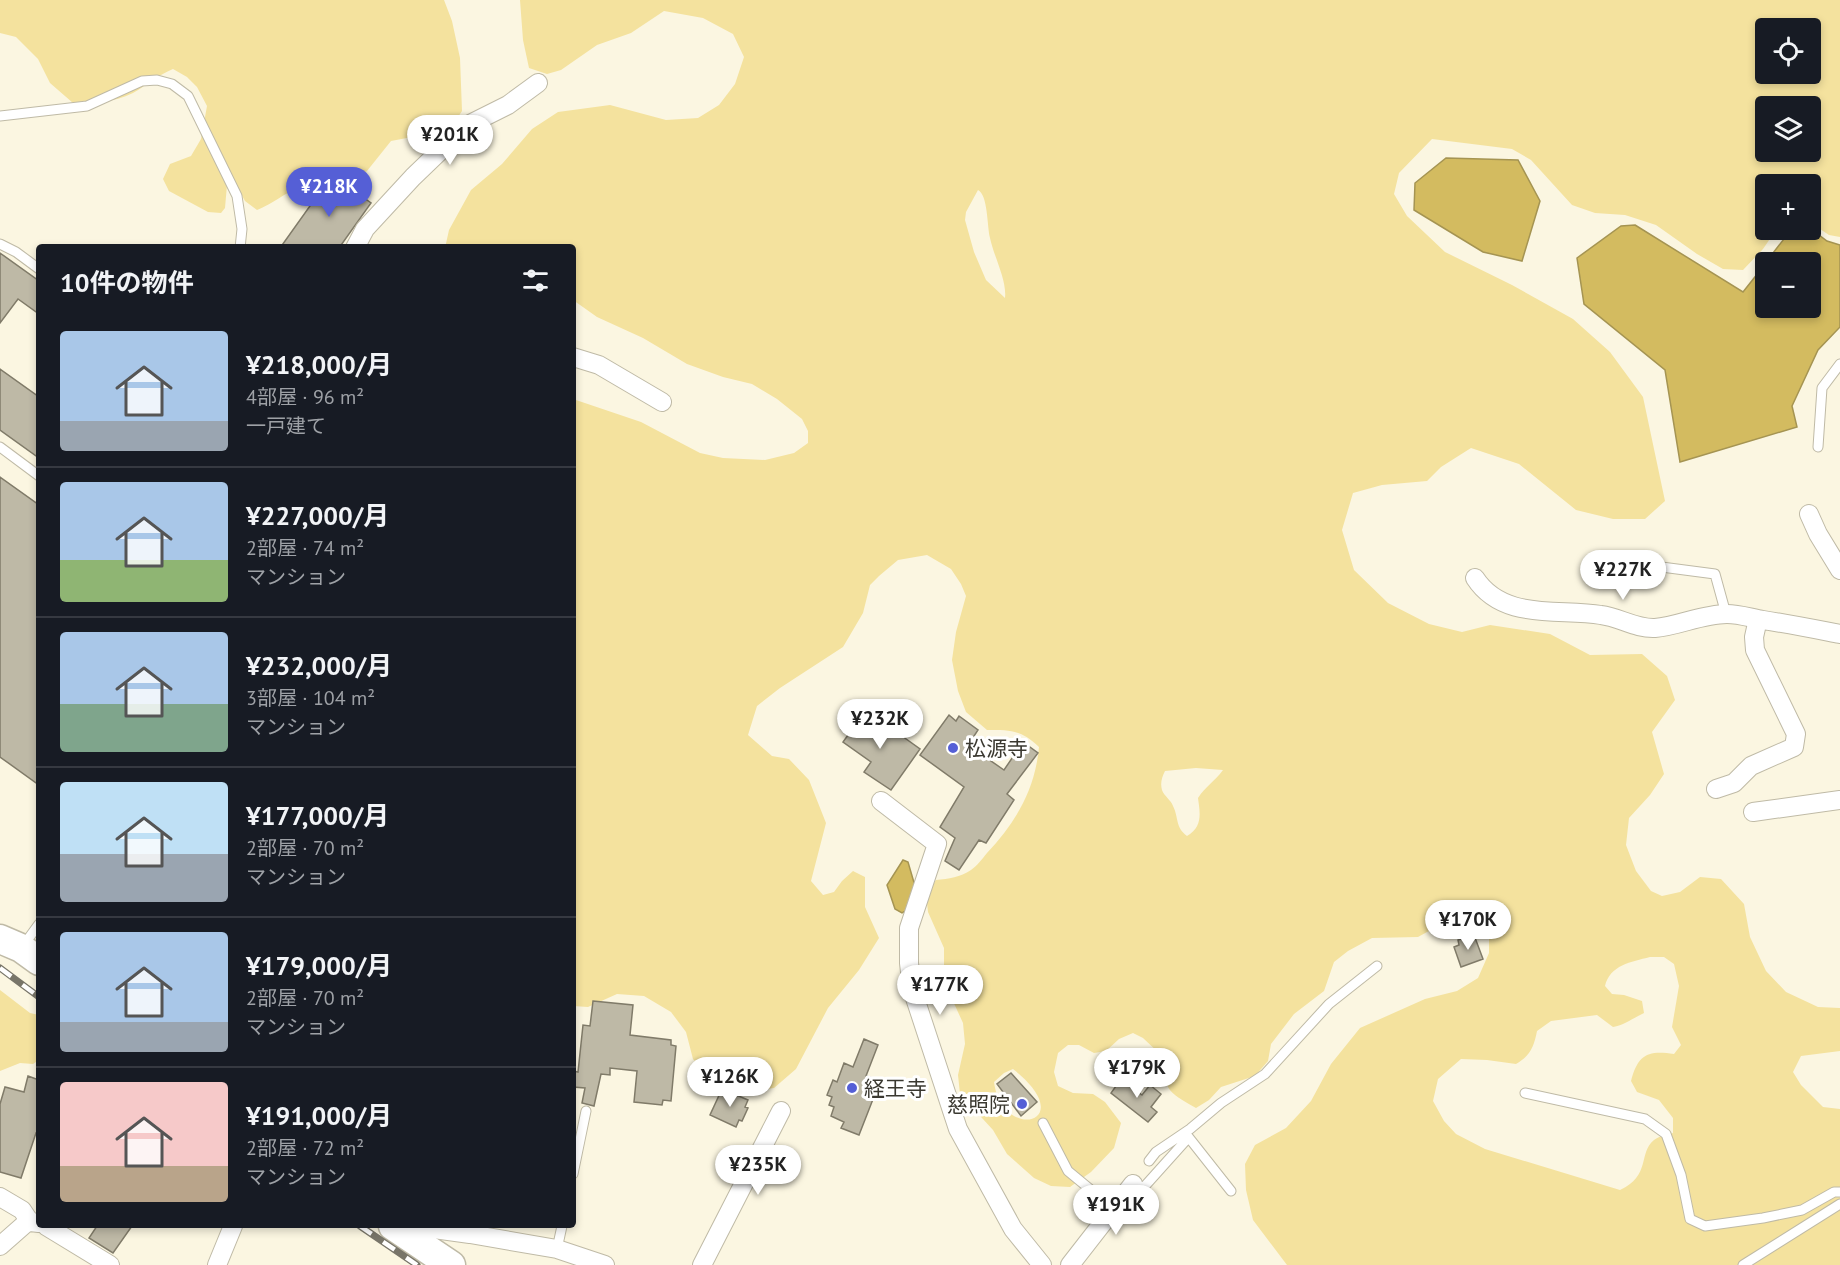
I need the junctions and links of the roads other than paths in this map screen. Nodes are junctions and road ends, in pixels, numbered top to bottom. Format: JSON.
{"nodes":[{"id":1,"x":538,"y":83,"type":"dead end"},
{"id":2,"x":0,"y":116,"type":"edge"},
{"id":3,"x":0,"y":244,"type":"edge"},
{"id":4,"x":240,"y":244,"type":"edge"},
{"id":5,"x":357,"y":244,"type":"edge"},
{"id":6,"x":36,"y":267,"type":"edge"},
{"id":7,"x":576,"y":358,"type":"edge"},
{"id":8,"x":1840,"y":364,"type":"edge"},
{"id":9,"x":662,"y":402,"type":"dead end"},
{"id":10,"x":0,"y":447,"type":"edge"},
{"id":11,"x":1818,"y":447,"type":"dead end"},
{"id":12,"x":36,"y":474,"type":"edge"},
{"id":13,"x":1809,"y":514,"type":"dead end"},
{"id":14,"x":1593,"y":558,"type":"dead end"},
{"id":15,"x":1840,"y":570,"type":"edge"},
{"id":16,"x":1475,"y":578,"type":"dead end"},
{"id":17,"x":1725,"y":614,"type":"junction"},
{"id":18,"x":1758,"y":619,"type":"junction"},
{"id":19,"x":1840,"y":634,"type":"edge"},
{"id":20,"x":1716,"y":789,"type":"dead end"},
{"id":21,"x":1840,"y":800,"type":"edge"},
{"id":22,"x":881,"y":801,"type":"dead end"},
{"id":23,"x":1753,"y":812,"type":"dead end"},
{"id":24,"x":36,"y":928,"type":"edge"},
{"id":25,"x":20,"y":950,"type":"edge"},
{"id":26,"x":1377,"y":966,"type":"dead end"},
{"id":27,"x":1525,"y":1093,"type":"dead end"},
{"id":28,"x":586,"y":1111,"type":"dead end"},
{"id":29,"x":781,"y":1111,"type":"dead end"},
{"id":30,"x":1043,"y":1123,"type":"dead end"},
{"id":31,"x":1186,"y":1135,"type":"junction"},
{"id":32,"x":576,"y":1159,"type":"edge"},
{"id":33,"x":1149,"y":1161,"type":"dead end"},
{"id":34,"x":1133,"y":1184,"type":"joint"},
{"id":35,"x":1231,"y":1191,"type":"dead end"},
{"id":36,"x":1840,"y":1192,"type":"edge"},
{"id":37,"x":0,"y":1197,"type":"edge"},
{"id":38,"x":1840,"y":1204,"type":"edge"},
{"id":39,"x":1114,"y":1209,"type":"junction"},
{"id":40,"x":36,"y":1219,"type":"edge"},
{"id":41,"x":36,"y":1227,"type":"edge"},
{"id":42,"x":51,"y":1228,"type":"edge"},
{"id":43,"x":232,"y":1228,"type":"edge"},
{"id":44,"x":443,"y":1228,"type":"edge"},
{"id":45,"x":562,"y":1228,"type":"edge"},
{"id":46,"x":404,"y":1233,"type":"edge"},
{"id":47,"x":0,"y":1246,"type":"edge"},
{"id":48,"x":557,"y":1249,"type":"junction"},
{"id":49,"x":110,"y":1265,"type":"edge"},
{"id":50,"x":217,"y":1265,"type":"edge"},
{"id":51,"x":451,"y":1265,"type":"edge"},
{"id":52,"x":605,"y":1265,"type":"edge"},
{"id":53,"x":702,"y":1265,"type":"edge"},
{"id":54,"x":1042,"y":1265,"type":"edge"},
{"id":55,"x":1070,"y":1265,"type":"edge"},
{"id":56,"x":1743,"y":1265,"type":"edge"}],
"edges":[{"from":1,"to":5,"type":"street"},
{"from":2,"to":4,"type":"lane"},
{"from":3,"to":6,"type":"lane"},
{"from":7,"to":9,"type":"street"},
{"from":8,"to":11,"type":"lane"},
{"from":10,"to":12,"type":"lane"},
{"from":13,"to":15,"type":"street"},
{"from":14,"to":17,"type":"lane"},
{"from":16,"to":17,"type":"street"},
{"from":17,"to":18,"type":"street"},
{"from":18,"to":19,"type":"street"},
{"from":18,"to":20,"type":"street"},
{"from":21,"to":23,"type":"street"},
{"from":22,"to":54,"type":"street"},
{"from":24,"to":25,"type":"lane"},
{"from":26,"to":31,"type":"lane"},
{"from":27,"to":36,"type":"lane"},
{"from":28,"to":32,"type":"lane"},
{"from":29,"to":53,"type":"street"},
{"from":30,"to":39,"type":"lane"},
{"from":31,"to":33,"type":"lane"},
{"from":31,"to":34,"type":"lane"},
{"from":31,"to":35,"type":"lane"},
{"from":34,"to":39,"type":"street"},
{"from":37,"to":40,"type":"street"},
{"from":38,"to":56,"type":"lane"},
{"from":39,"to":55,"type":"street"},
{"from":41,"to":47,"type":"street"},
{"from":42,"to":49,"type":"street"},
{"from":43,"to":50,"type":"street"},
{"from":44,"to":46,"type":"street"},
{"from":44,"to":48,"type":"street"},
{"from":45,"to":48,"type":"lane"},
{"from":46,"to":51,"type":"main road"},
{"from":48,"to":52,"type":"street"}]}
